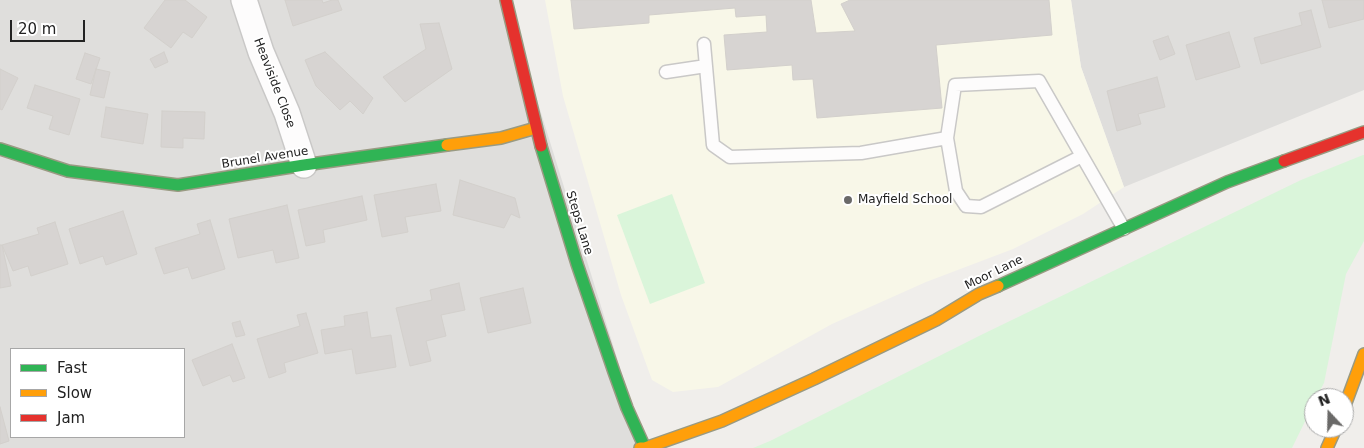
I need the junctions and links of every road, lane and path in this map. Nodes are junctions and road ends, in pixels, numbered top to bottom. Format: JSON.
{"nodes":[{"id":1,"x":244,"y":0,"type":"edge"},
{"id":2,"x":506,"y":0,"type":"edge"},
{"id":3,"x":704,"y":44,"type":"dead end"},
{"id":4,"x":706,"y":66,"type":"junction"},
{"id":5,"x":666,"y":72,"type":"dead end"},
{"id":6,"x":536,"y":128,"type":"junction"},
{"id":7,"x":1364,"y":132,"type":"edge"},
{"id":8,"x":947,"y":138,"type":"junction"},
{"id":9,"x":0,"y":149,"type":"edge"},
{"id":10,"x":1082,"y":156,"type":"junction"},
{"id":11,"x":304,"y":165,"type":"junction"},
{"id":12,"x":1124,"y":229,"type":"junction"},
{"id":13,"x":1364,"y":354,"type":"edge"},
{"id":14,"x":1351,"y":388,"type":"edge"},
{"id":15,"x":640,"y":448,"type":"edge"},
{"id":16,"x":645,"y":448,"type":"edge"}],
"edges":[{"from":1,"to":11,"type":"street","name":"Heaviside Close"},
{"from":2,"to":6,"type":"street","name":"Steps Lane"},
{"from":3,"to":4,"type":"lane"},
{"from":4,"to":5,"type":"lane"},
{"from":4,"to":8,"type":"lane"},
{"from":6,"to":11,"type":"street","name":"Brunel Avenue"},
{"from":6,"to":16,"type":"street","name":"Steps Lane"},
{"from":7,"to":12,"type":"street","name":"Moor Lane"},
{"from":8,"to":10,"type":"lane"},
{"from":8,"to":10,"type":"lane"},
{"from":9,"to":11,"type":"street","name":"Brunel Avenue"},
{"from":10,"to":12,"type":"lane"},
{"from":12,"to":16,"type":"street","name":"Moor Lane"},
{"from":13,"to":14,"type":"street"},
{"from":15,"to":16,"type":"street","name":"Moor Lane"}]}
